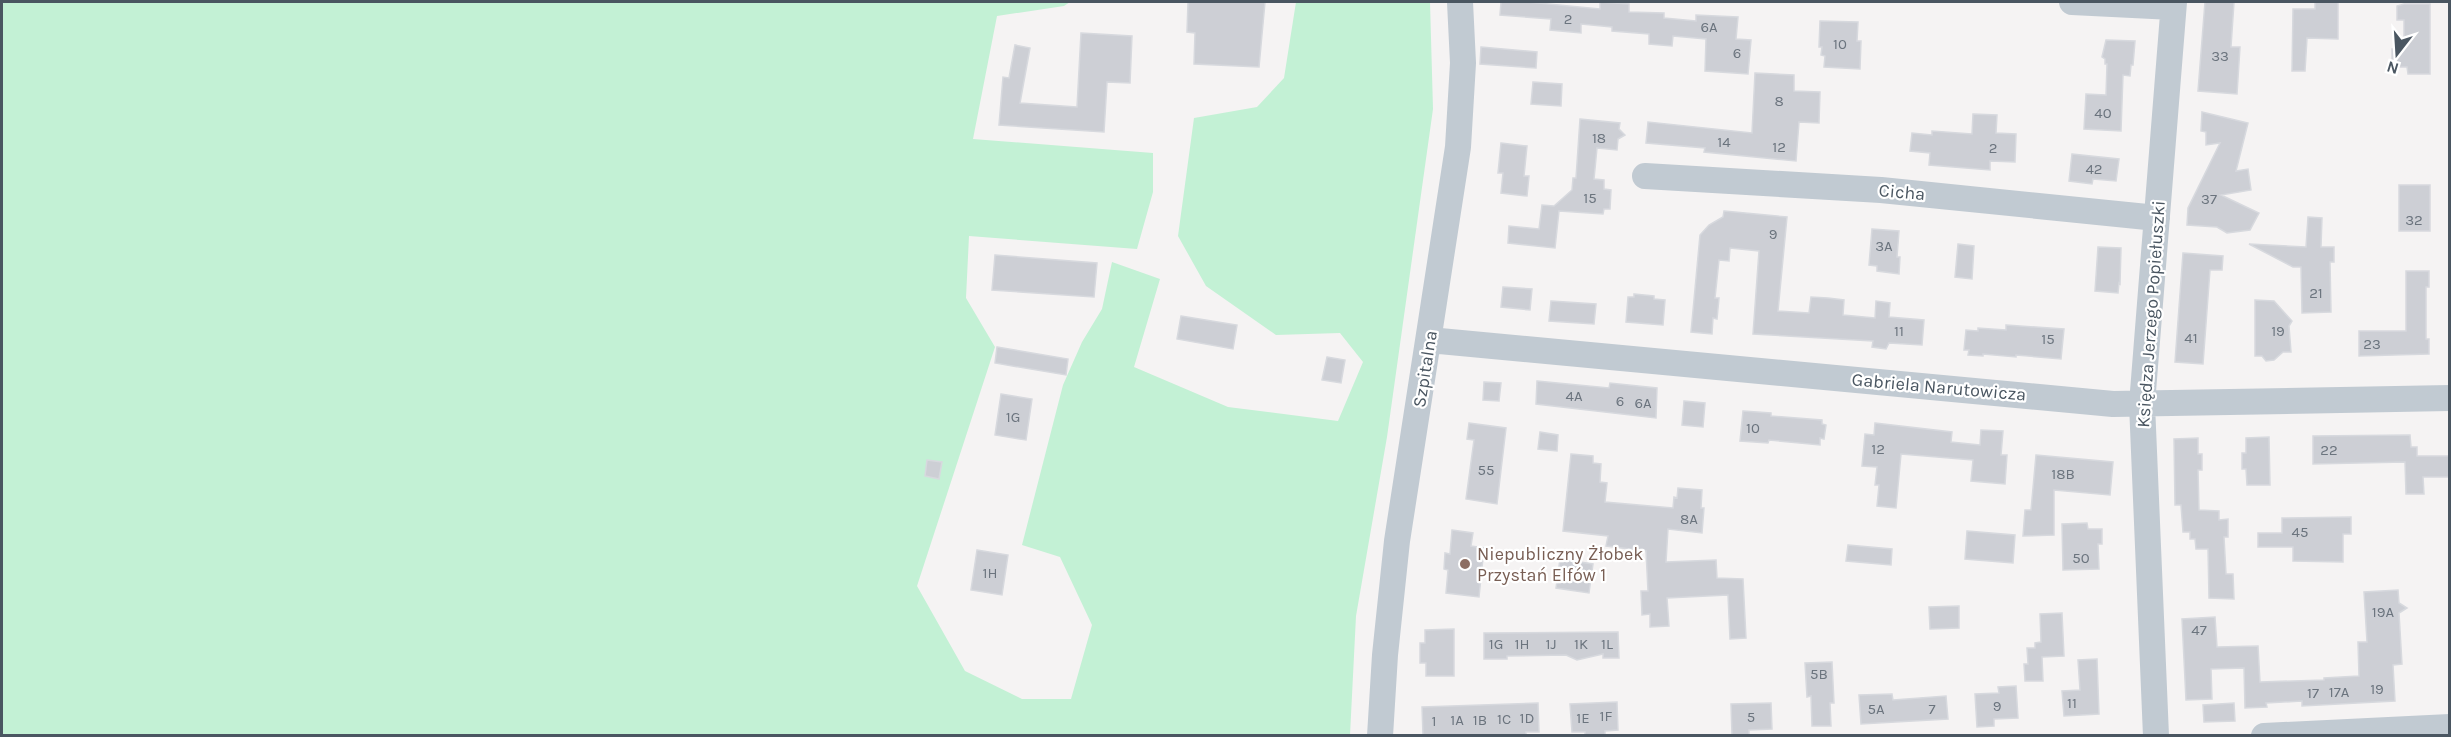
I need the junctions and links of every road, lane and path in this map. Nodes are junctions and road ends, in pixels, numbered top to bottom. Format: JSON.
{"nodes":[{"id":1,"x":1460,"y":2,"type":"edge"},
{"id":2,"x":2072,"y":2,"type":"edge"},
{"id":3,"x":2174,"y":4,"type":"edge"},
{"id":4,"x":1645,"y":176,"type":"dead end"},
{"id":5,"x":2157,"y":218,"type":"junction"},
{"id":6,"x":1429,"y":340,"type":"junction"},
{"id":7,"x":2450,"y":398,"type":"edge"},
{"id":8,"x":2142,"y":404,"type":"junction"},
{"id":9,"x":2450,"y":727,"type":"edge"},
{"id":10,"x":1380,"y":735,"type":"edge"},
{"id":11,"x":2156,"y":735,"type":"edge"},
{"id":12,"x":2264,"y":735,"type":"edge"}],
"edges":[{"from":1,"to":6,"type":"street","name":"Szpitalna"},
{"from":2,"to":3,"type":"street"},
{"from":3,"to":5,"type":"street","name":"Księdza Jerzego Popiełuszki"},
{"from":4,"to":5,"type":"street","name":"Cicha"},
{"from":5,"to":8,"type":"street","name":"Księdza Jerzego Popiełuszki"},
{"from":6,"to":8,"type":"street","name":"Gabriela Narutowicza"},
{"from":6,"to":10,"type":"street","name":"Szpitalna"},
{"from":7,"to":8,"type":"street","name":"Gabriela Narutowicza"},
{"from":8,"to":11,"type":"street","name":"Księdza Jerzego Popiełuszki"},
{"from":9,"to":12,"type":"street"}]}
